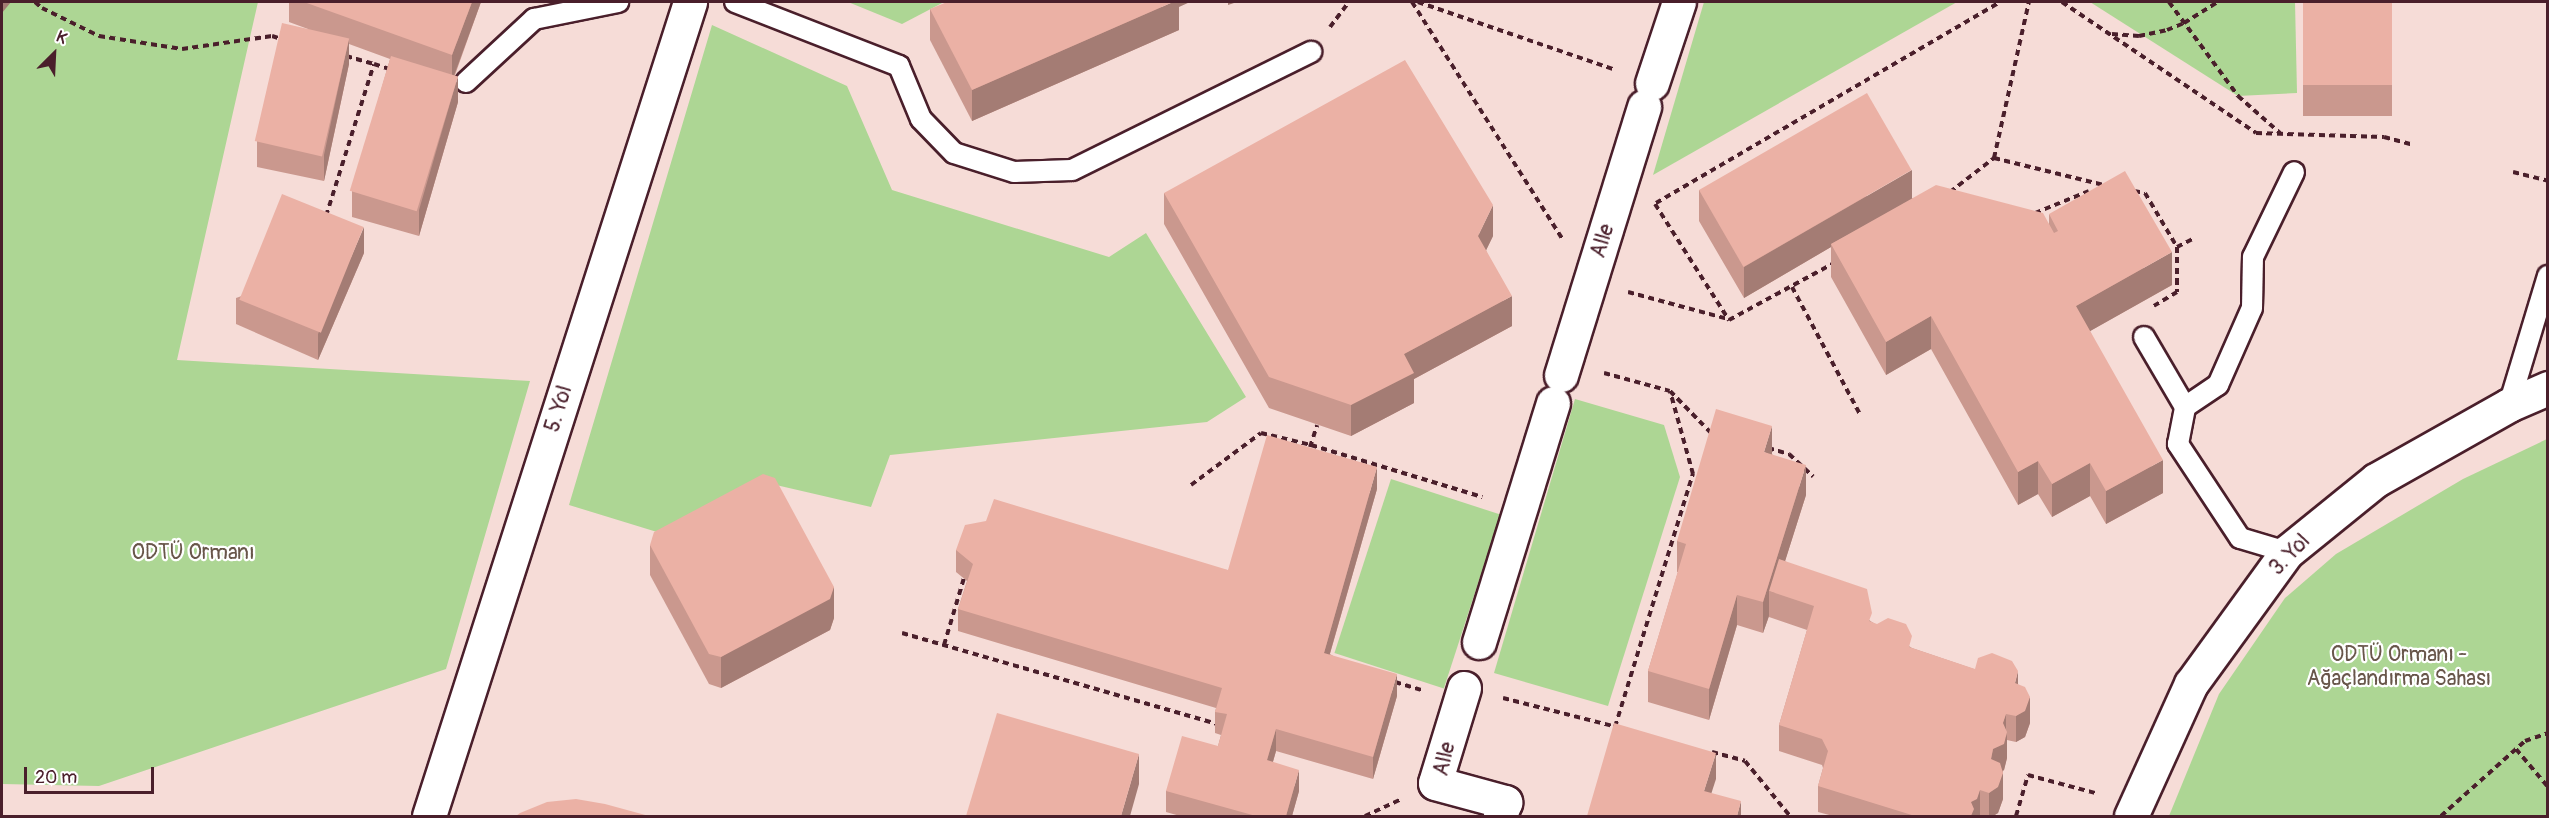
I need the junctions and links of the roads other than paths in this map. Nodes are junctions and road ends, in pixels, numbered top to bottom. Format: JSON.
{"nodes":[{"id":1,"x":618,"y":2,"type":"edge"},
{"id":2,"x":690,"y":2,"type":"edge"},
{"id":3,"x":735,"y":2,"type":"edge"},
{"id":4,"x":1679,"y":2,"type":"edge"},
{"id":5,"x":1311,"y":52,"type":"dead end"},
{"id":6,"x":466,"y":82,"type":"dead end"},
{"id":7,"x":2294,"y":172,"type":"dead end"},
{"id":8,"x":2547,"y":276,"type":"edge"},
{"id":9,"x":2144,"y":337,"type":"dead end"},
{"id":10,"x":2547,"y":388,"type":"edge"},
{"id":11,"x":2509,"y":405,"type":"junction"},
{"id":12,"x":2186,"y":407,"type":"junction"},
{"id":13,"x":2287,"y":552,"type":"junction"},
{"id":14,"x":1479,"y":642,"type":"dead end"},
{"id":15,"x":1462,"y":695,"type":"road end"},
{"id":16,"x":2134,"y":811,"type":"edge"},
{"id":17,"x":429,"y":816,"type":"edge"},
{"id":18,"x":1500,"y":816,"type":"edge"}],
"edges":[{"from":1,"to":6,"type":"lane"},
{"from":2,"to":17,"type":"street","name":"5. Yol"},
{"from":3,"to":5,"type":"lane"},
{"from":4,"to":14,"type":"street","name":"Alle"},
{"from":7,"to":12,"type":"lane"},
{"from":8,"to":11,"type":"lane"},
{"from":9,"to":12,"type":"lane"},
{"from":10,"to":11,"type":"street","name":"3. Yol"},
{"from":11,"to":13,"type":"street","name":"3. Yol"},
{"from":12,"to":13,"type":"lane"},
{"from":13,"to":16,"type":"street","name":"3. Yol"},
{"from":15,"to":18,"type":"street","name":"Alle"}]}
